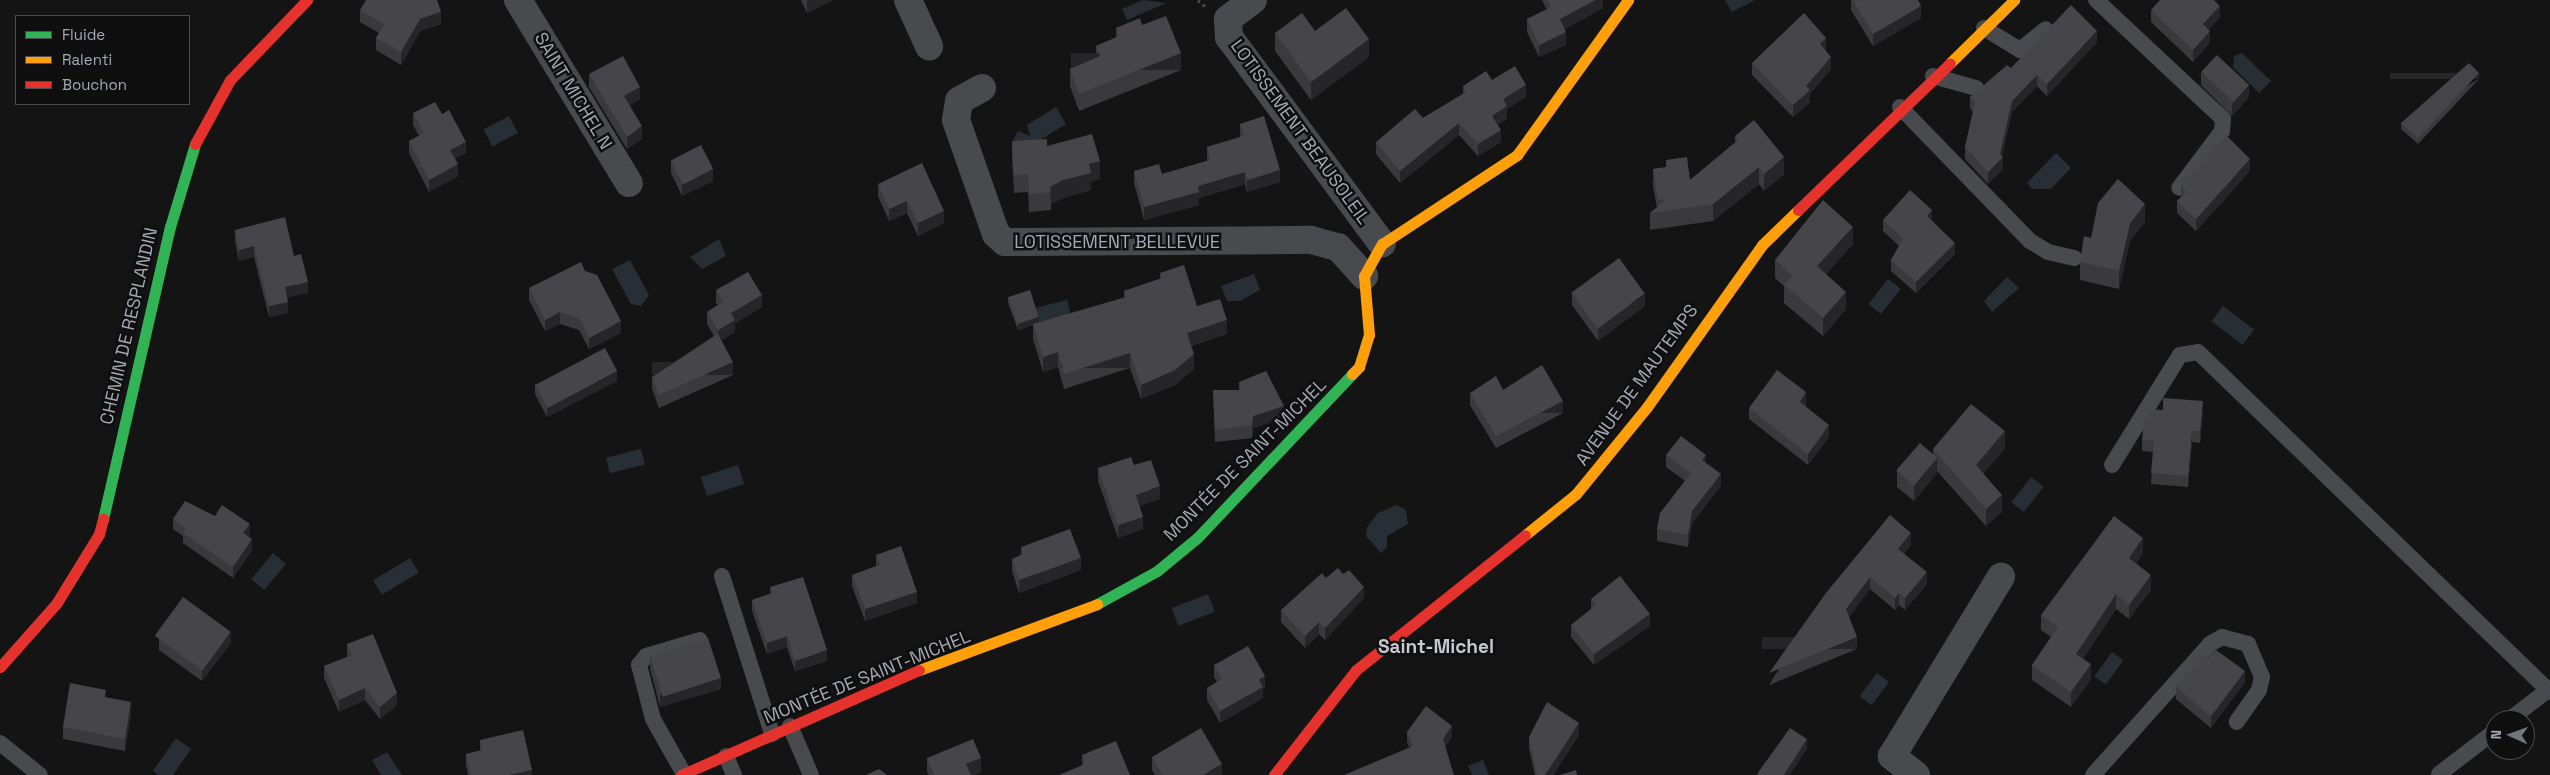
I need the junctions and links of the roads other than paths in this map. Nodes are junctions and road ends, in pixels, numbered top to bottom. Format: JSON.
{"nodes":[{"id":1,"x":307,"y":0,"type":"edge"},
{"id":2,"x":498,"y":0,"type":"edge"},
{"id":3,"x":518,"y":0,"type":"edge"},
{"id":4,"x":908,"y":0,"type":"edge"},
{"id":5,"x":1253,"y":0,"type":"edge"},
{"id":6,"x":1628,"y":0,"type":"edge"},
{"id":7,"x":2014,"y":0,"type":"edge"},
{"id":8,"x":2096,"y":0,"type":"edge"},
{"id":9,"x":1984,"y":28,"type":"junction"},
{"id":10,"x":2046,"y":29,"type":"edge"},
{"id":11,"x":929,"y":46,"type":"dead end"},
{"id":12,"x":530,"y":54,"type":"dead end"},
{"id":13,"x":1933,"y":76,"type":"junction"},
{"id":14,"x":982,"y":88,"type":"dead end"},
{"id":15,"x":1976,"y":88,"type":"dead end"},
{"id":16,"x":1900,"y":107,"type":"junction"},
{"id":17,"x":629,"y":183,"type":"dead end"},
{"id":18,"x":2179,"y":188,"type":"dead end"},
{"id":19,"x":1382,"y":244,"type":"junction"},
{"id":20,"x":2074,"y":258,"type":"dead end"},
{"id":21,"x":1364,"y":276,"type":"junction"},
{"id":22,"x":2112,"y":465,"type":"dead end"},
{"id":23,"x":722,"y":576,"type":"dead end"},
{"id":24,"x":2001,"y":577,"type":"dead end"},
{"id":25,"x":700,"y":640,"type":"edge"},
{"id":26,"x":0,"y":667,"type":"edge"},
{"id":27,"x":2549,"y":691,"type":"edge"},
{"id":28,"x":2523,"y":710,"type":"edge"},
{"id":29,"x":2237,"y":722,"type":"dead end"},
{"id":30,"x":790,"y":726,"type":"junction"},
{"id":31,"x":772,"y":734,"type":"junction"},
{"id":32,"x":2485,"y":739,"type":"edge"},
{"id":33,"x":0,"y":743,"type":"edge"},
{"id":34,"x":726,"y":756,"type":"junction"},
{"id":35,"x":712,"y":769,"type":"edge"},
{"id":36,"x":682,"y":774,"type":"edge"},
{"id":37,"x":2439,"y":774,"type":"edge"},
{"id":38,"x":40,"y":775,"type":"edge"},
{"id":39,"x":734,"y":775,"type":"edge"},
{"id":40,"x":811,"y":775,"type":"edge"},
{"id":41,"x":1274,"y":775,"type":"edge"},
{"id":42,"x":1916,"y":775,"type":"edge"},
{"id":43,"x":2093,"y":775,"type":"edge"}],
"edges":[{"from":1,"to":26,"type":"street","name":"CHEMIN DE RESPLANDIN"},
{"from":2,"to":12,"type":"street"},
{"from":3,"to":17,"type":"street","name":"SAINT MICHEL N"},
{"from":4,"to":11,"type":"street"},
{"from":5,"to":19,"type":"street","name":"LOTISSEMENT BEAUSOLEIL"},
{"from":6,"to":19,"type":"street"},
{"from":7,"to":9,"type":"street","name":"AVENUE DE MAUTEMPS"},
{"from":8,"to":18,"type":"lane"},
{"from":9,"to":10,"type":"lane"},
{"from":9,"to":13,"type":"street","name":"AVENUE DE MAUTEMPS"},
{"from":13,"to":15,"type":"lane"},
{"from":13,"to":16,"type":"street","name":"AVENUE DE MAUTEMPS"},
{"from":14,"to":21,"type":"street","name":"LOTISSEMENT BELLEVUE"},
{"from":16,"to":20,"type":"lane"},
{"from":16,"to":41,"type":"street","name":"AVENUE DE MAUTEMPS"},
{"from":19,"to":21,"type":"street"},
{"from":21,"to":30,"type":"street","name":"MONTÉE DE SAINT-MICHEL"},
{"from":22,"to":27,"type":"lane"},
{"from":23,"to":31,"type":"lane"},
{"from":24,"to":42,"type":"street"},
{"from":25,"to":36,"type":"lane"},
{"from":27,"to":28,"type":"lane"},
{"from":29,"to":43,"type":"lane"},
{"from":30,"to":31,"type":"street","name":"MONTÉE DE SAINT-MICHEL"},
{"from":30,"to":40,"type":"lane"},
{"from":31,"to":34,"type":"street","name":"MONTÉE DE SAINT-MICHEL"},
{"from":32,"to":37,"type":"lane"},
{"from":33,"to":38,"type":"lane"},
{"from":34,"to":35,"type":"street","name":"MONTÉE DE SAINT-MICHEL"},
{"from":34,"to":39,"type":"lane"},
{"from":35,"to":36,"type":"street","name":"MONTÉE DE SAINT-MICHEL"}]}
